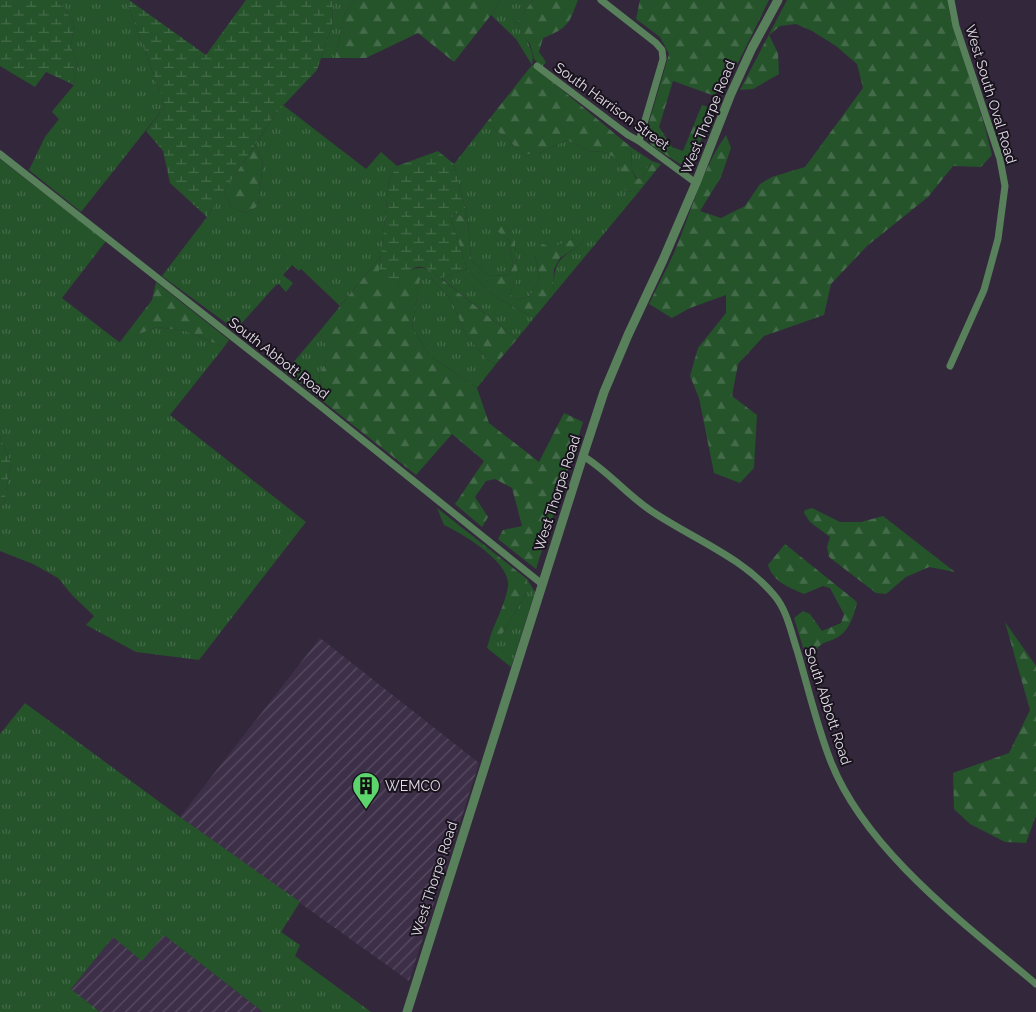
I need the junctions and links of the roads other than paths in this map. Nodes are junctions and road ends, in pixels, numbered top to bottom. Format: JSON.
{"nodes":[{"id":1,"x":601,"y":0,"type":"edge"},
{"id":2,"x":778,"y":0,"type":"edge"},
{"id":3,"x":951,"y":0,"type":"edge"},
{"id":4,"x":537,"y":66,"type":"dead end"},
{"id":5,"x":639,"y":141,"type":"junction"},
{"id":6,"x":0,"y":154,"type":"edge"},
{"id":7,"x":696,"y":183,"type":"junction"},
{"id":8,"x":950,"y":366,"type":"dead end"},
{"id":9,"x":583,"y":456,"type":"junction"},
{"id":10,"x":542,"y":584,"type":"junction"},
{"id":11,"x":1036,"y":984,"type":"edge"},
{"id":12,"x":407,"y":1012,"type":"edge"}],
"edges":[{"from":1,"to":5,"type":"street"},
{"from":2,"to":7,"type":"street","name":"West Thorpe Road"},
{"from":3,"to":8,"type":"street","name":"West South Oval Road"},
{"from":4,"to":5,"type":"street","name":"South Harrison Street"},
{"from":5,"to":7,"type":"street","name":"South Harrison Street"},
{"from":6,"to":10,"type":"street","name":"South Abbott Road"},
{"from":7,"to":9,"type":"street","name":"West Thorpe Road"},
{"from":9,"to":10,"type":"street","name":"West Thorpe Road"},
{"from":9,"to":11,"type":"street","name":"South Abbott Road"},
{"from":10,"to":12,"type":"street","name":"West Thorpe Road"}]}
